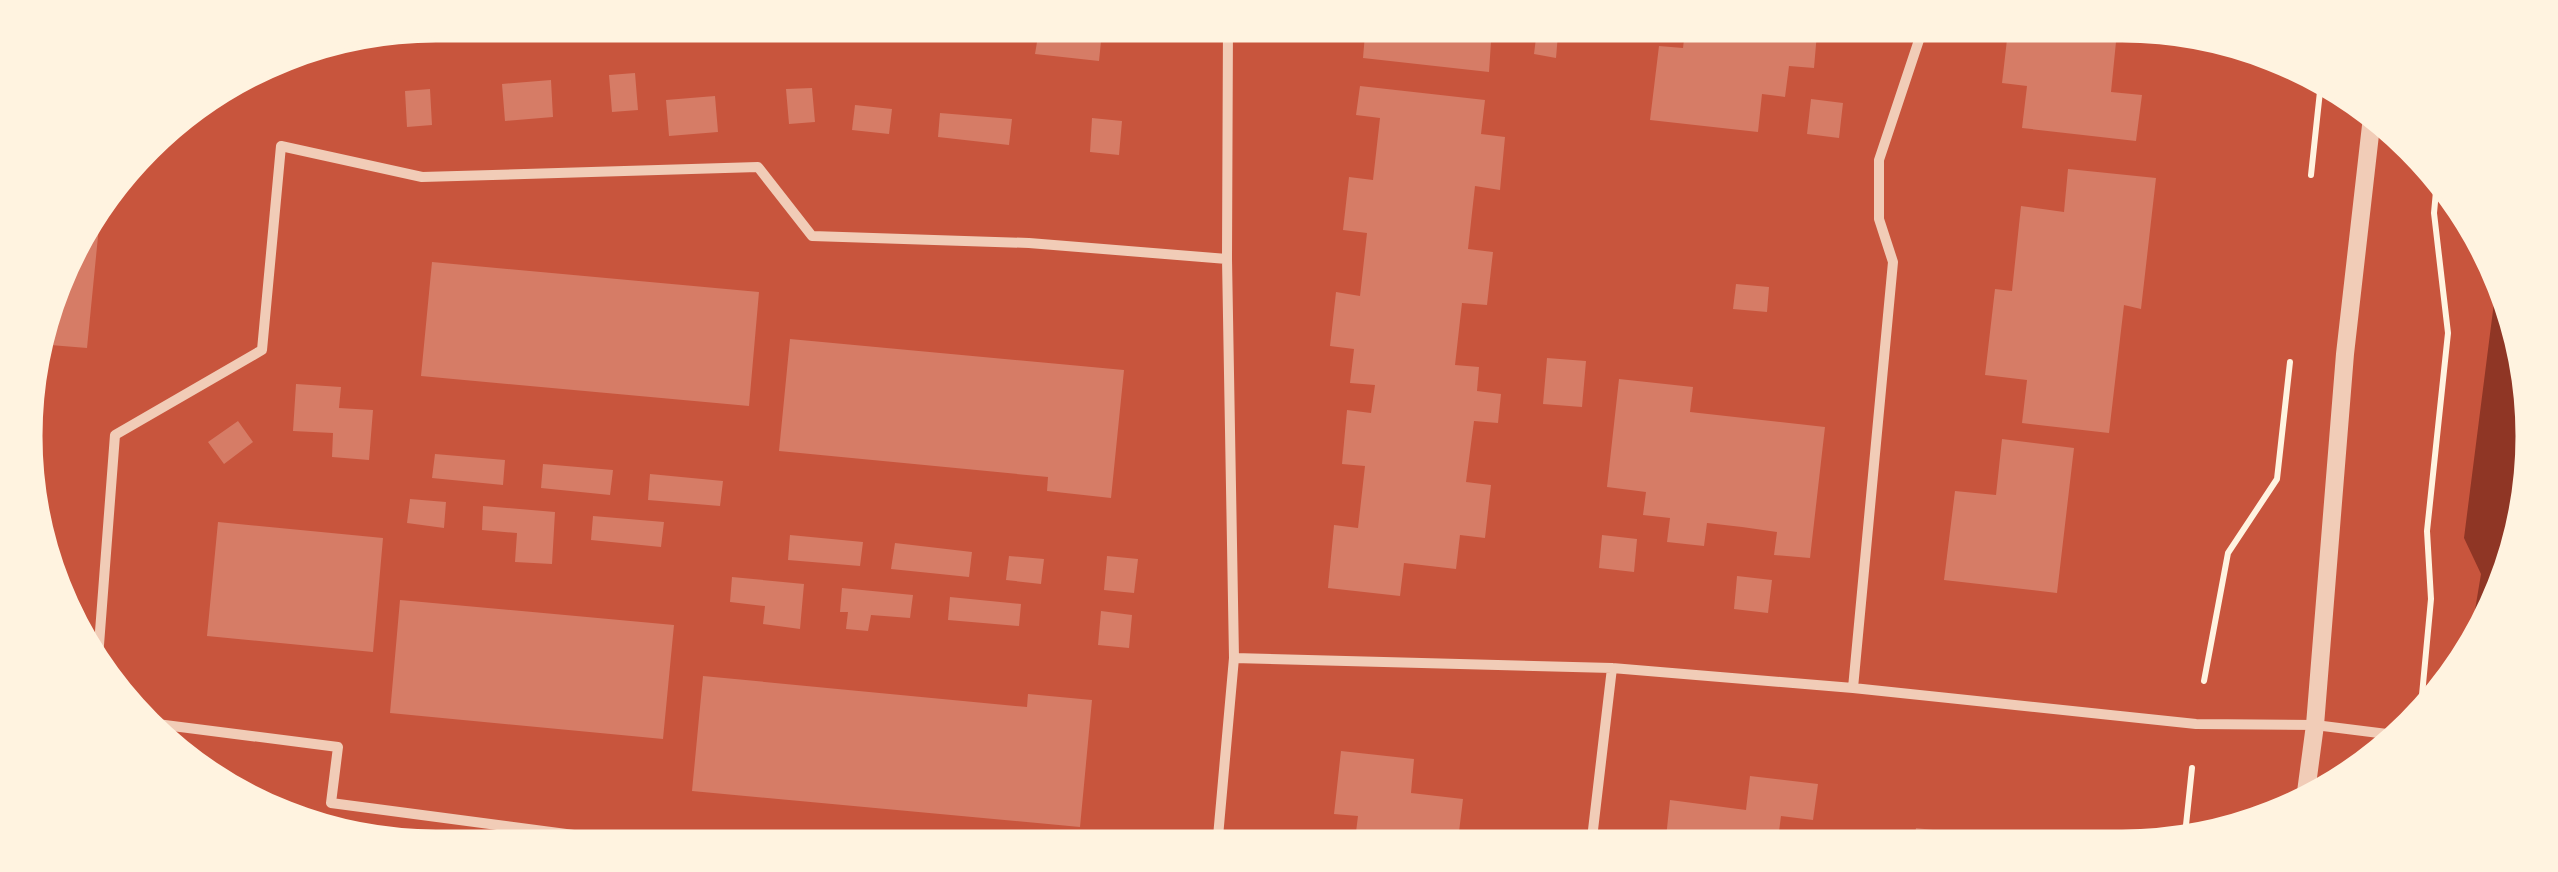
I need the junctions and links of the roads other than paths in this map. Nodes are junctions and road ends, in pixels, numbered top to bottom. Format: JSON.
{"nodes":[{"id":1,"x":1228,"y":40,"type":"edge"},
{"id":2,"x":1919,"y":40,"type":"edge"},
{"id":3,"x":2372,"y":129,"type":"edge"},
{"id":4,"x":1227,"y":259,"type":"junction"},
{"id":5,"x":99,"y":644,"type":"edge"},
{"id":6,"x":1234,"y":658,"type":"junction"},
{"id":7,"x":1612,"y":668,"type":"junction"},
{"id":8,"x":1853,"y":688,"type":"junction"},
{"id":9,"x":166,"y":725,"type":"edge"},
{"id":10,"x":2315,"y":725,"type":"junction"},
{"id":11,"x":2384,"y":733,"type":"edge"},
{"id":12,"x":2307,"y":786,"type":"edge"},
{"id":13,"x":551,"y":832,"type":"edge"},
{"id":14,"x":1218,"y":832,"type":"edge"},
{"id":15,"x":1593,"y":832,"type":"edge"}],
"edges":[{"from":1,"to":4,"type":"street"},
{"from":2,"to":8,"type":"street"},
{"from":3,"to":10,"type":"street"},
{"from":4,"to":5,"type":"street"},
{"from":4,"to":6,"type":"street"},
{"from":6,"to":7,"type":"street"},
{"from":6,"to":14,"type":"street"},
{"from":7,"to":8,"type":"street"},
{"from":7,"to":15,"type":"street"},
{"from":8,"to":10,"type":"street"},
{"from":9,"to":13,"type":"street"},
{"from":10,"to":11,"type":"street"},
{"from":10,"to":12,"type":"street"}]}
